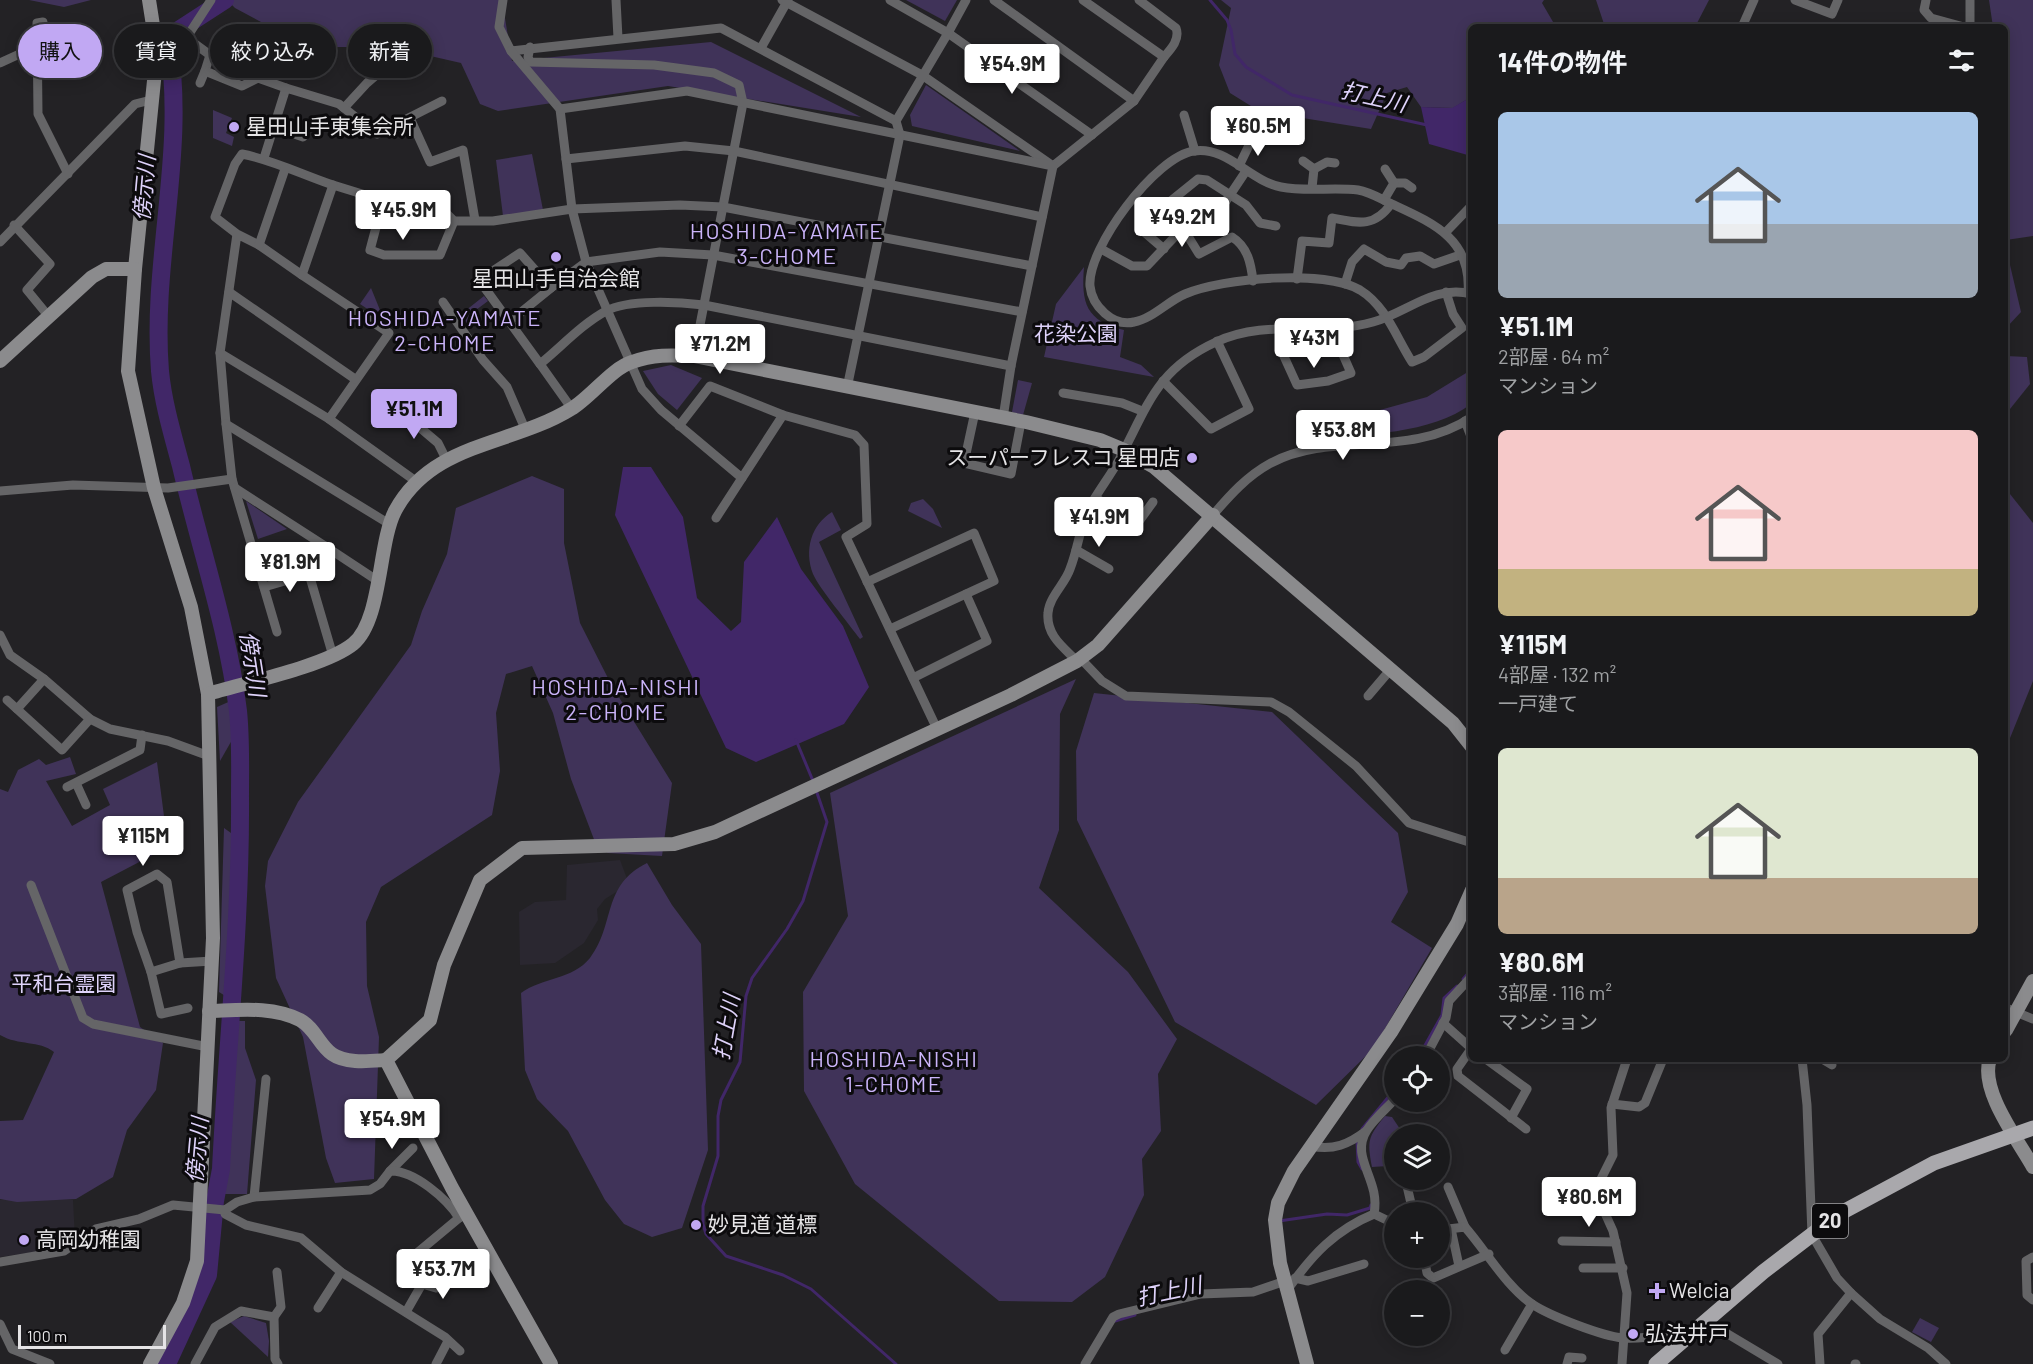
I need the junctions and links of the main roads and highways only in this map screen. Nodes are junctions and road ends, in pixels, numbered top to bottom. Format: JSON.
{"nodes":[{"id":1,"x":2033,"y":1128,"type":"edge"},
{"id":2,"x":1656,"y":1364,"type":"edge"}],
"edges":[{"from":1,"to":2,"type":"main road","number":"20"}]}
